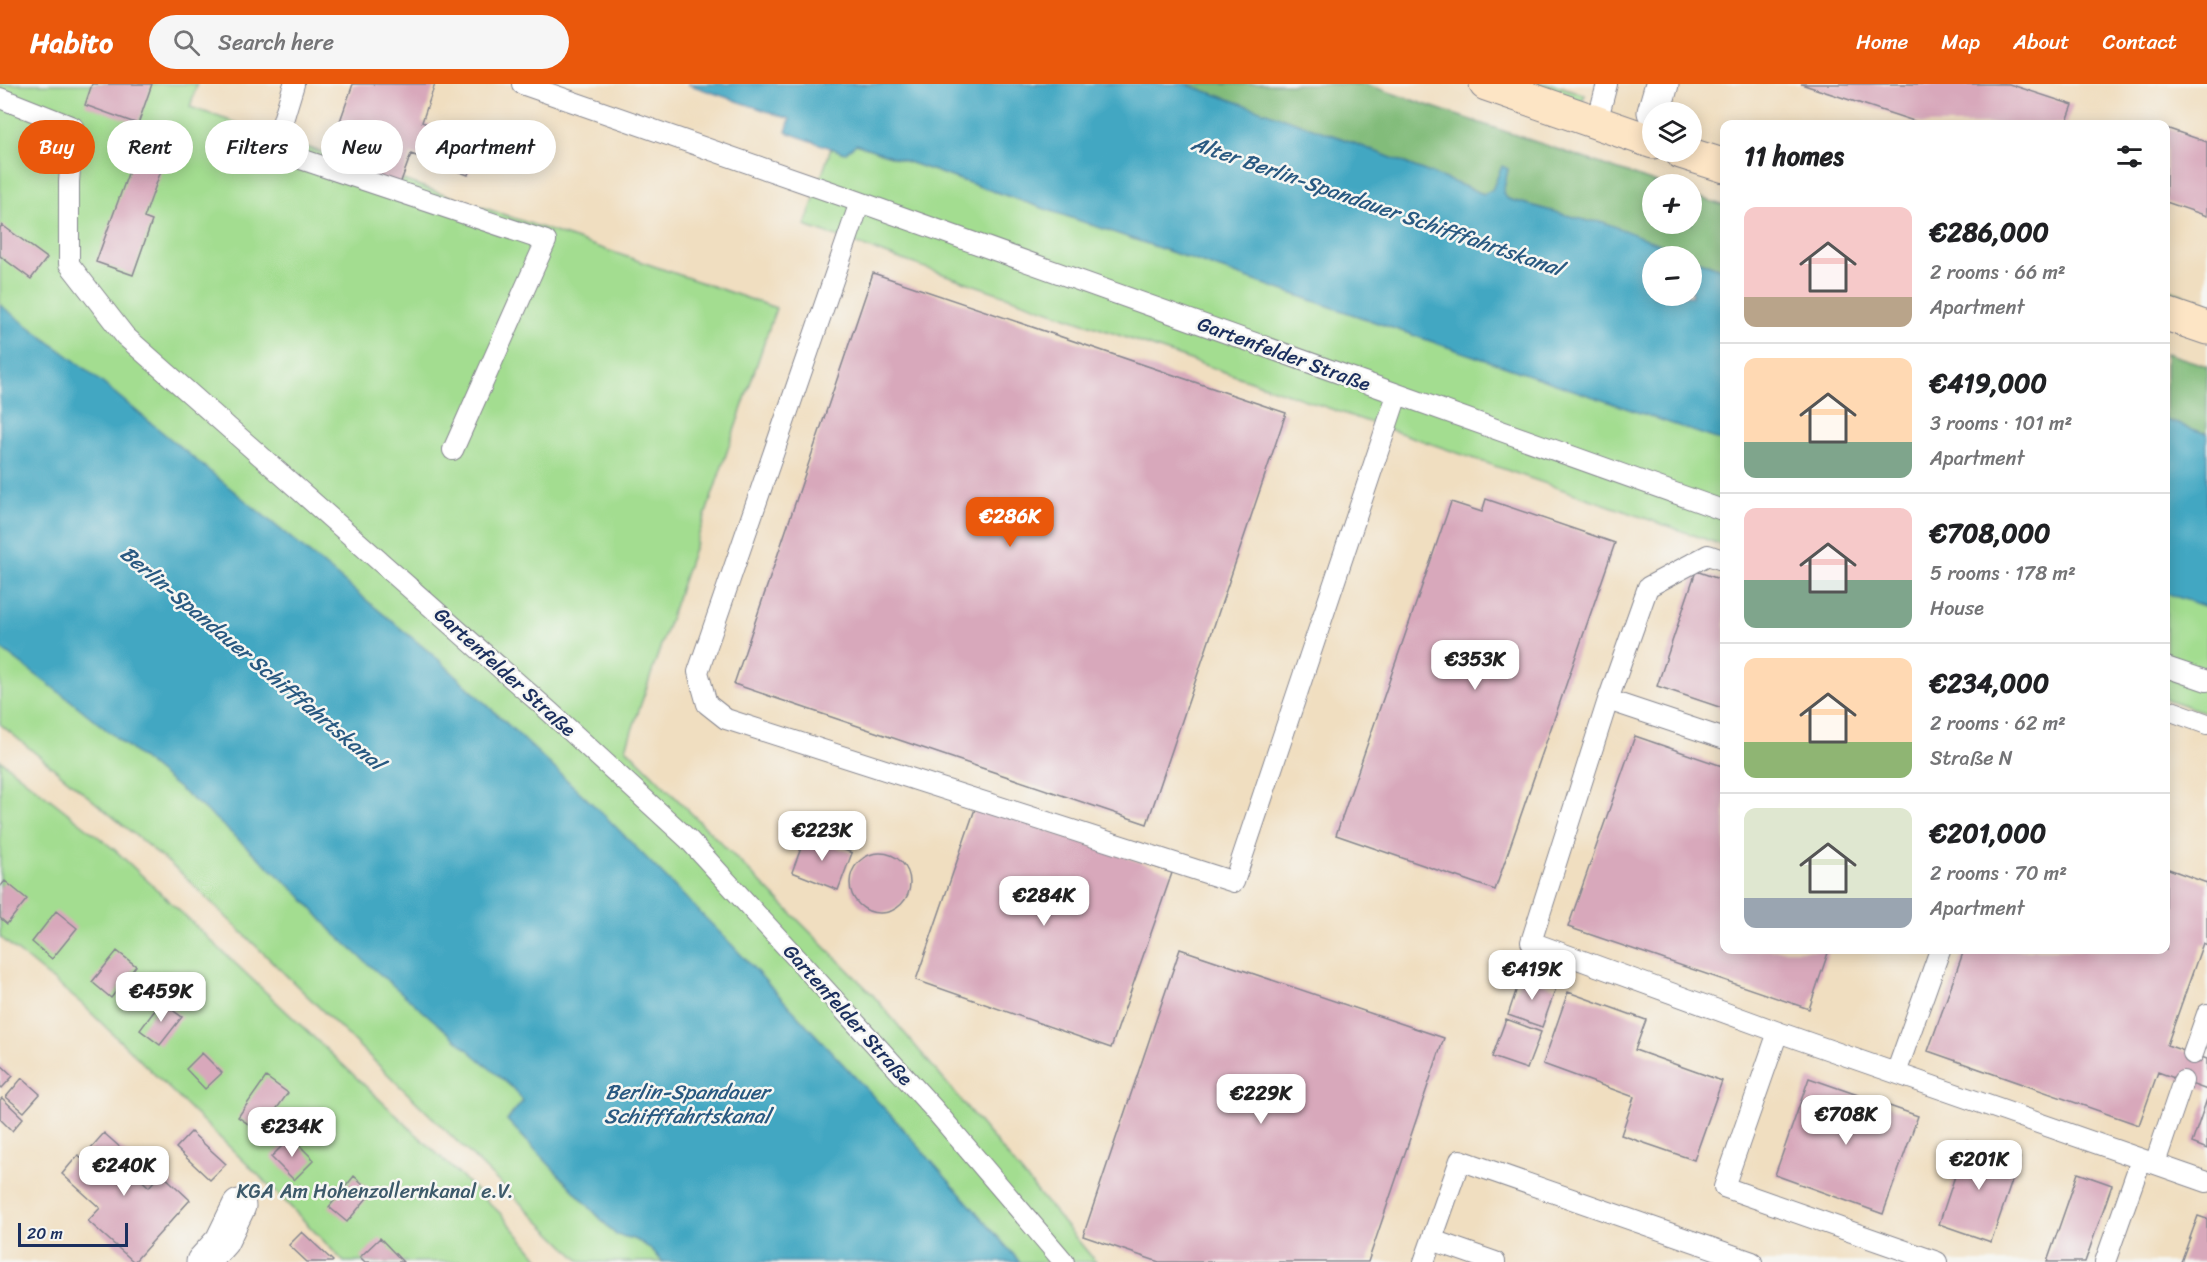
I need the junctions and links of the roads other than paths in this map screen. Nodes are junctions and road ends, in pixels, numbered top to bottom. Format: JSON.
{"nodes":[{"id":1,"x":294,"y":84,"type":"edge"},
{"id":2,"x":522,"y":84,"type":"edge"},
{"id":3,"x":1486,"y":84,"type":"edge"},
{"id":4,"x":1607,"y":84,"type":"edge"},
{"id":5,"x":1662,"y":84,"type":"edge"},
{"id":6,"x":0,"y":98,"type":"edge"},
{"id":7,"x":1658,"y":102,"type":"edge"},
{"id":8,"x":1597,"y":122,"type":"junction"},
{"id":9,"x":1642,"y":127,"type":"edge"},
{"id":10,"x":1702,"y":159,"type":"edge"},
{"id":11,"x":1720,"y":164,"type":"edge"},
{"id":12,"x":851,"y":199,"type":"junction"},
{"id":13,"x":2170,"y":315,"type":"edge"},
{"id":14,"x":2207,"y":328,"type":"edge"},
{"id":15,"x":1397,"y":395,"type":"junction"},
{"id":16,"x":453,"y":450,"type":"dead end"},
{"id":17,"x":1720,"y":509,"type":"edge"},
{"id":18,"x":1720,"y":559,"type":"edge"},
{"id":19,"x":2170,"y":668,"type":"edge"},
{"id":20,"x":2207,"y":681,"type":"edge"},
{"id":21,"x":1608,"y":700,"type":"junction"},
{"id":22,"x":2170,"y":710,"type":"edge"},
{"id":23,"x":2207,"y":724,"type":"edge"},
{"id":24,"x":1720,"y":737,"type":"edge"},
{"id":25,"x":1939,"y":954,"type":"edge"},
{"id":26,"x":2207,"y":1014,"type":"edge"},
{"id":27,"x":1778,"y":1032,"type":"junction"},
{"id":28,"x":2193,"y":1054,"type":"dead end"},
{"id":29,"x":1896,"y":1073,"type":"junction"},
{"id":30,"x":2183,"y":1081,"type":"dead end"},
{"id":31,"x":2148,"y":1162,"type":"junction"},
{"id":32,"x":2207,"y":1182,"type":"edge"},
{"id":33,"x":239,"y":1206,"type":"dead end"},
{"id":34,"x":1432,"y":1240,"type":"junction"},
{"id":35,"x":202,"y":1262,"type":"edge"},
{"id":36,"x":1064,"y":1262,"type":"edge"},
{"id":37,"x":1424,"y":1262,"type":"edge"},
{"id":38,"x":1495,"y":1262,"type":"edge"},
{"id":39,"x":1752,"y":1262,"type":"edge"},
{"id":40,"x":1938,"y":1262,"type":"edge"},
{"id":41,"x":2105,"y":1262,"type":"edge"}],
"edges":[{"from":1,"to":16,"type":"lane"},
{"from":2,"to":12,"type":"lane","name":"Gartenfelder Straße"},
{"from":3,"to":8,"type":"main road"},
{"from":4,"to":8,"type":"lane"},
{"from":5,"to":7,"type":"street"},
{"from":6,"to":36,"type":"lane","name":"Gartenfelder Straße"},
{"from":8,"to":9,"type":"main road"},
{"from":10,"to":11,"type":"main road"},
{"from":12,"to":15,"type":"lane","name":"Gartenfelder Straße"},
{"from":12,"to":15,"type":"lane"},
{"from":13,"to":14,"type":"main road"},
{"from":15,"to":17,"type":"lane","name":"Gartenfelder Straße"},
{"from":18,"to":21,"type":"lane"},
{"from":19,"to":20,"type":"lane"},
{"from":21,"to":24,"type":"lane"},
{"from":21,"to":27,"type":"lane"},
{"from":22,"to":23,"type":"lane"},
{"from":25,"to":29,"type":"lane"},
{"from":26,"to":28,"type":"lane"},
{"from":27,"to":29,"type":"lane"},
{"from":27,"to":40,"type":"lane"},
{"from":29,"to":31,"type":"lane"},
{"from":30,"to":31,"type":"lane"},
{"from":31,"to":32,"type":"lane"},
{"from":31,"to":41,"type":"lane"},
{"from":33,"to":35,"type":"street"},
{"from":34,"to":37,"type":"lane"},
{"from":34,"to":38,"type":"lane"},
{"from":34,"to":39,"type":"lane"}]}
